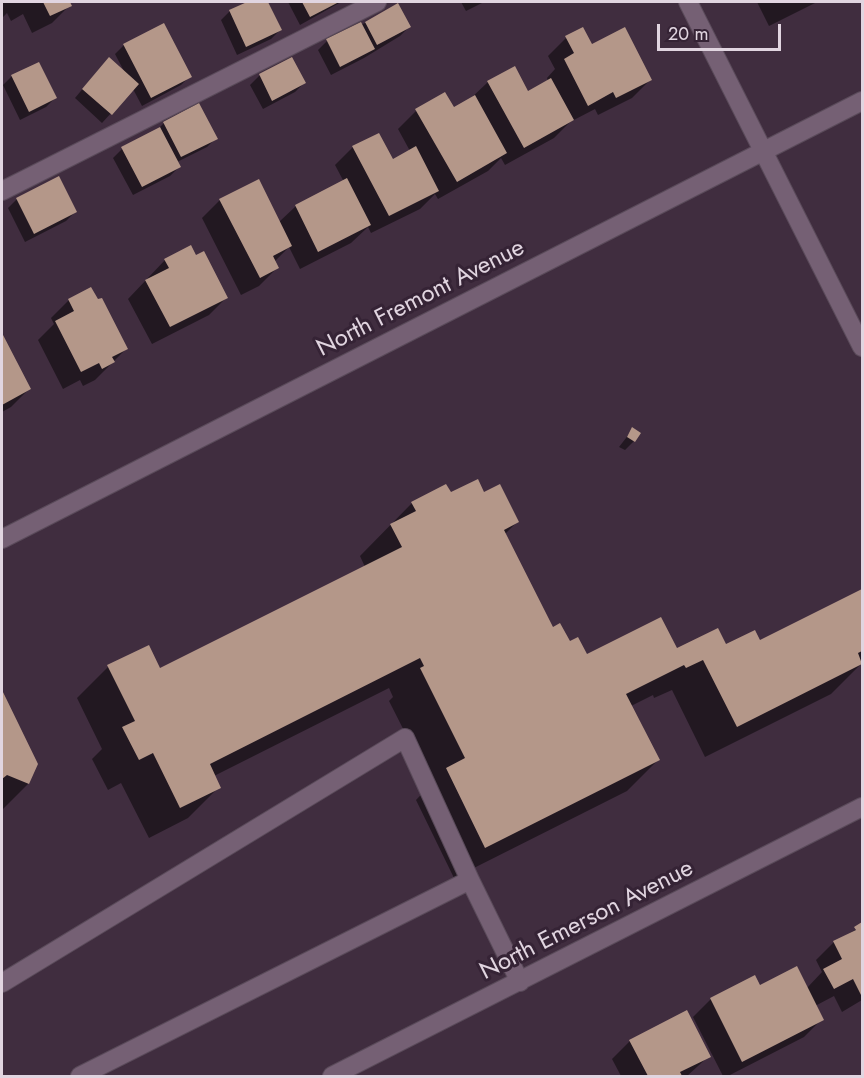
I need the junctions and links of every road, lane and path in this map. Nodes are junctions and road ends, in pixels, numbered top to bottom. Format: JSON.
{"nodes":[{"id":1,"x":377,"y":2,"type":"edge"},
{"id":2,"x":688,"y":2,"type":"edge"},
{"id":3,"x":862,"y":101,"type":"edge"},
{"id":4,"x":764,"y":152,"type":"junction"},
{"id":5,"x":2,"y":191,"type":"edge"},
{"id":6,"x":862,"y":347,"type":"edge"},
{"id":7,"x":2,"y":539,"type":"edge"},
{"id":8,"x":862,"y":807,"type":"edge"},
{"id":9,"x":470,"y":880,"type":"junction"},
{"id":10,"x":520,"y":982,"type":"junction"},
{"id":11,"x":2,"y":983,"type":"edge"},
{"id":12,"x":80,"y":1077,"type":"edge"},
{"id":13,"x":332,"y":1077,"type":"edge"}],
"edges":[{"from":1,"to":5,"type":"street"},
{"from":2,"to":4,"type":"street"},
{"from":3,"to":4,"type":"street","name":"North Fremont Avenue"},
{"from":4,"to":6,"type":"street"},
{"from":4,"to":7,"type":"street","name":"North Fremont Avenue"},
{"from":8,"to":10,"type":"street","name":"North Emerson Avenue"},
{"from":9,"to":10,"type":"street"},
{"from":9,"to":11,"type":"street"},
{"from":9,"to":12,"type":"street"},
{"from":10,"to":13,"type":"street","name":"North Emerson Avenue"}]}
